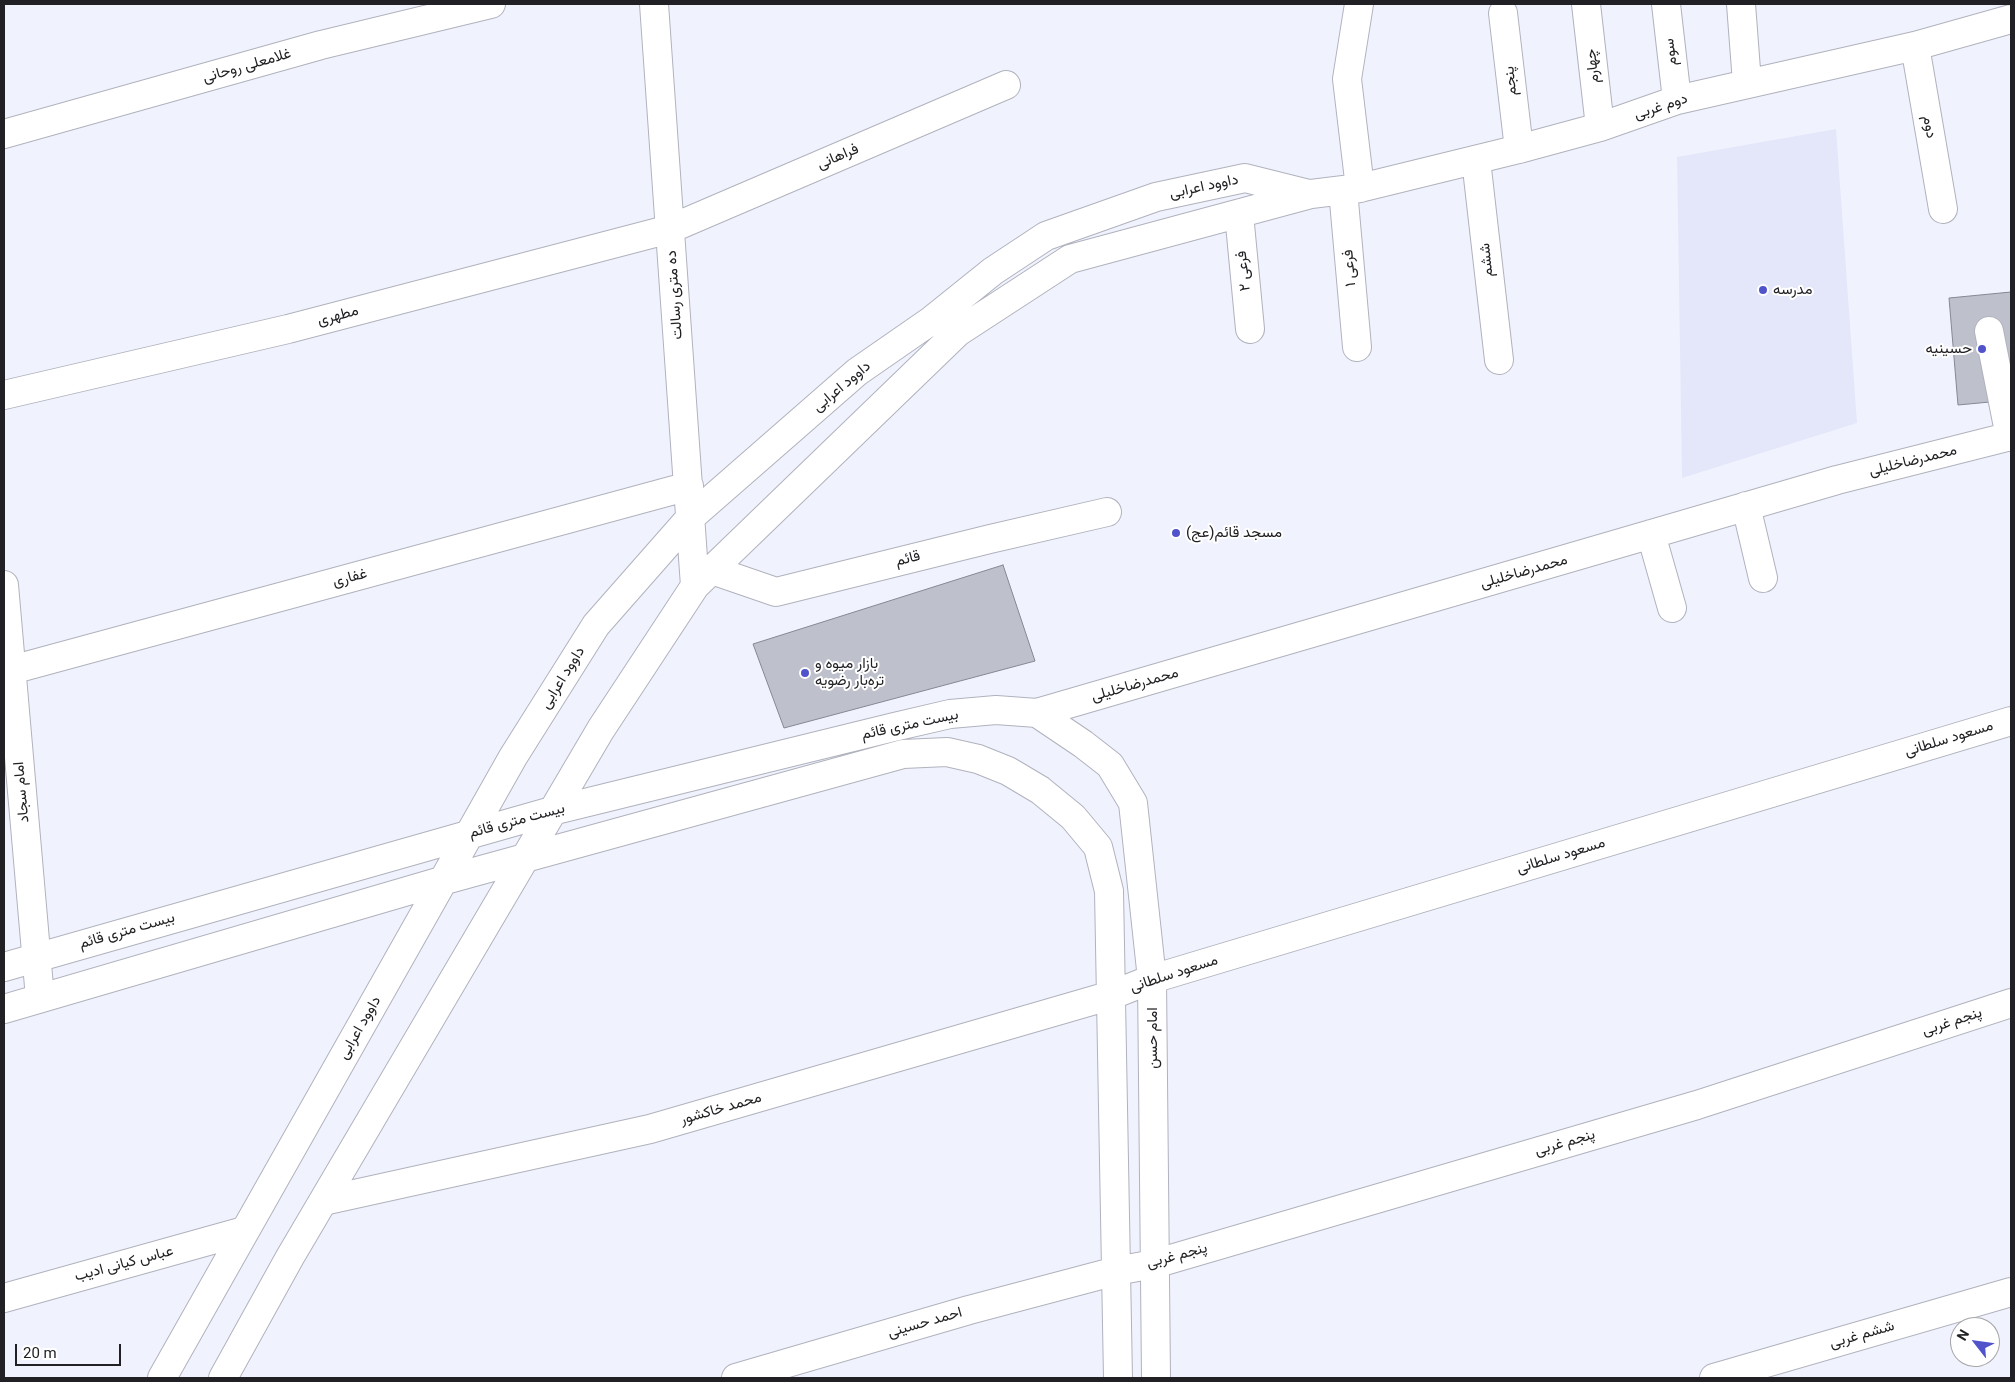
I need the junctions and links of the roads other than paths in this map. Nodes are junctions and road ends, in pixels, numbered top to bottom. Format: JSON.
{"nodes":[{"id":1,"x":491,"y":4,"type":"edge"},
{"id":2,"x":654,"y":4,"type":"edge"},
{"id":3,"x":1359,"y":4,"type":"edge"},
{"id":4,"x":1586,"y":4,"type":"edge"},
{"id":5,"x":1666,"y":4,"type":"edge"},
{"id":6,"x":1741,"y":4,"type":"edge"},
{"id":7,"x":1503,"y":13,"type":"dead end"},
{"id":8,"x":2011,"y":19,"type":"edge"},
{"id":9,"x":1915,"y":46,"type":"junction"},
{"id":10,"x":1747,"y":83,"type":"junction"},
{"id":11,"x":1006,"y":85,"type":"dead end"},
{"id":12,"x":1677,"y":100,"type":"junction"},
{"id":13,"x":1600,"y":127,"type":"junction"},
{"id":14,"x":4,"y":134,"type":"edge"},
{"id":15,"x":1519,"y":149,"type":"junction"},
{"id":16,"x":1476,"y":160,"type":"junction"},
{"id":17,"x":1352,"y":189,"type":"junction"},
{"id":18,"x":1311,"y":194,"type":"junction"},
{"id":19,"x":1943,"y":209,"type":"dead end"},
{"id":20,"x":1239,"y":214,"type":"junction"},
{"id":21,"x":670,"y":229,"type":"junction"},
{"id":22,"x":1250,"y":329,"type":"dead end"},
{"id":23,"x":1989,"y":331,"type":"dead end"},
{"id":24,"x":1357,"y":347,"type":"dead end"},
{"id":25,"x":1499,"y":360,"type":"dead end"},
{"id":26,"x":4,"y":395,"type":"edge"},
{"id":27,"x":2011,"y":436,"type":"edge"},
{"id":28,"x":689,"y":486,"type":"junction"},
{"id":29,"x":1746,"y":506,"type":"junction"},
{"id":30,"x":1107,"y":512,"type":"dead end"},
{"id":31,"x":691,"y":517,"type":"junction"},
{"id":32,"x":1651,"y":534,"type":"junction"},
{"id":33,"x":704,"y":578,"type":"junction"},
{"id":34,"x":1763,"y":578,"type":"dead end"},
{"id":35,"x":4,"y":585,"type":"edge"},
{"id":36,"x":1672,"y":608,"type":"dead end"},
{"id":37,"x":8,"y":670,"type":"edge"},
{"id":38,"x":1037,"y":713,"type":"junction"},
{"id":39,"x":2011,"y":721,"type":"edge"},
{"id":40,"x":552,"y":811,"type":"junction"},
{"id":41,"x":470,"y":834,"type":"junction"},
{"id":42,"x":526,"y":857,"type":"junction"},
{"id":43,"x":445,"y":880,"type":"junction"},
{"id":44,"x":36,"y":957,"type":"junction"},
{"id":45,"x":4,"y":967,"type":"edge"},
{"id":46,"x":1152,"y":979,"type":"junction"},
{"id":47,"x":1112,"y":995,"type":"junction"},
{"id":48,"x":40,"y":998,"type":"junction"},
{"id":49,"x":2011,"y":1003,"type":"edge"},
{"id":50,"x":4,"y":1009,"type":"edge"},
{"id":51,"x":323,"y":1201,"type":"junction"},
{"id":52,"x":244,"y":1231,"type":"junction"},
{"id":53,"x":1154,"y":1264,"type":"junction"},
{"id":54,"x":1116,"y":1271,"type":"junction"},
{"id":55,"x":2011,"y":1292,"type":"edge"},
{"id":56,"x":4,"y":1298,"type":"edge"},
{"id":57,"x":162,"y":1378,"type":"edge"},
{"id":58,"x":223,"y":1378,"type":"edge"},
{"id":59,"x":736,"y":1378,"type":"edge"},
{"id":60,"x":1118,"y":1378,"type":"edge"},
{"id":61,"x":1156,"y":1378,"type":"edge"},
{"id":62,"x":1714,"y":1378,"type":"edge"}],
"edges":[{"from":1,"to":14,"type":"street","name":"غلامعلی روحانی"},
{"from":2,"to":21,"type":"street","name":"ده متری رسالت"},
{"from":3,"to":17,"type":"street","name":"فرعی ۱"},
{"from":4,"to":13,"type":"street","name":"چهارم"},
{"from":5,"to":12,"type":"street","name":"سوم"},
{"from":6,"to":10,"type":"street"},
{"from":7,"to":15,"type":"street","name":"پنجم"},
{"from":8,"to":9,"type":"street","name":"دوم غربی"},
{"from":9,"to":10,"type":"street","name":"دوم غربی"},
{"from":9,"to":19,"type":"street","name":"دوم"},
{"from":10,"to":12,"type":"street","name":"دوم غربی"},
{"from":11,"to":21,"type":"street","name":"فراهانی"},
{"from":12,"to":13,"type":"street","name":"دوم غربی"},
{"from":13,"to":15,"type":"street","name":"دوم غربی"},
{"from":15,"to":16,"type":"street","name":"دوم غربی"},
{"from":16,"to":17,"type":"street","name":"دوم غربی"},
{"from":16,"to":25,"type":"street","name":"ششم"},
{"from":17,"to":18,"type":"street","name":"دوم غربی"},
{"from":17,"to":24,"type":"street","name":"فرعی ۱"},
{"from":18,"to":20,"type":"street"},
{"from":18,"to":31,"type":"street","name":"داوود اعرابی"},
{"from":20,"to":22,"type":"street","name":"فرعی ۲"},
{"from":20,"to":33,"type":"street"},
{"from":21,"to":26,"type":"street","name":"مطهری"},
{"from":21,"to":28,"type":"street","name":"ده متری رسالت"},
{"from":23,"to":27,"type":"street"},
{"from":27,"to":29,"type":"street","name":"محمدرضاخلیلی"},
{"from":28,"to":31,"type":"street","name":"ده متری رسالت"},
{"from":28,"to":37,"type":"street","name":"غفاری"},
{"from":29,"to":32,"type":"street","name":"محمدرضاخلیلی"},
{"from":29,"to":34,"type":"street"},
{"from":30,"to":33,"type":"street","name":"قائم"},
{"from":31,"to":33,"type":"street","name":"ده متری رسالت"},
{"from":31,"to":41,"type":"street","name":"داوود اعرابی"},
{"from":32,"to":36,"type":"street"},
{"from":32,"to":38,"type":"street","name":"محمدرضاخلیلی"},
{"from":33,"to":40,"type":"street"},
{"from":35,"to":37,"type":"street","name":"امام سجاد"},
{"from":37,"to":44,"type":"street","name":"امام سجاد"},
{"from":38,"to":40,"type":"street","name":"بیست متری قائم"},
{"from":38,"to":46,"type":"street","name":"امام حسن"},
{"from":39,"to":46,"type":"street","name":"مسعود سلطانی"},
{"from":40,"to":41,"type":"street","name":"بیست متری قائم"},
{"from":40,"to":42,"type":"street"},
{"from":41,"to":43,"type":"street","name":"داوود اعرابی"},
{"from":41,"to":44,"type":"street","name":"بیست متری قائم"},
{"from":42,"to":43,"type":"street","name":"بیست متری قائم"},
{"from":42,"to":47,"type":"street","name":"بیست متری قائم"},
{"from":42,"to":51,"type":"street"},
{"from":43,"to":48,"type":"street","name":"بیست متری قائم"},
{"from":43,"to":52,"type":"street","name":"داوود اعرابی"},
{"from":44,"to":45,"type":"street","name":"بیست متری قائم"},
{"from":44,"to":48,"type":"street","name":"امام سجاد"},
{"from":46,"to":47,"type":"street","name":"مسعود سلطانی"},
{"from":46,"to":53,"type":"street","name":"امام حسن"},
{"from":47,"to":51,"type":"street","name":"محمد خاکشور"},
{"from":47,"to":54,"type":"street"},
{"from":48,"to":50,"type":"street","name":"بیست متری قائم"},
{"from":49,"to":53,"type":"street","name":"پنجم غربی"},
{"from":51,"to":58,"type":"street"},
{"from":52,"to":56,"type":"street","name":"عباس کیانی ادیب"},
{"from":52,"to":57,"type":"street","name":"داوود اعرابی"},
{"from":53,"to":54,"type":"street","name":"پنجم غربی"},
{"from":53,"to":61,"type":"street","name":"امام حسن"},
{"from":54,"to":59,"type":"street","name":"احمد حسینی"},
{"from":54,"to":60,"type":"street"},
{"from":55,"to":62,"type":"street","name":"ششم غربی"}]}
